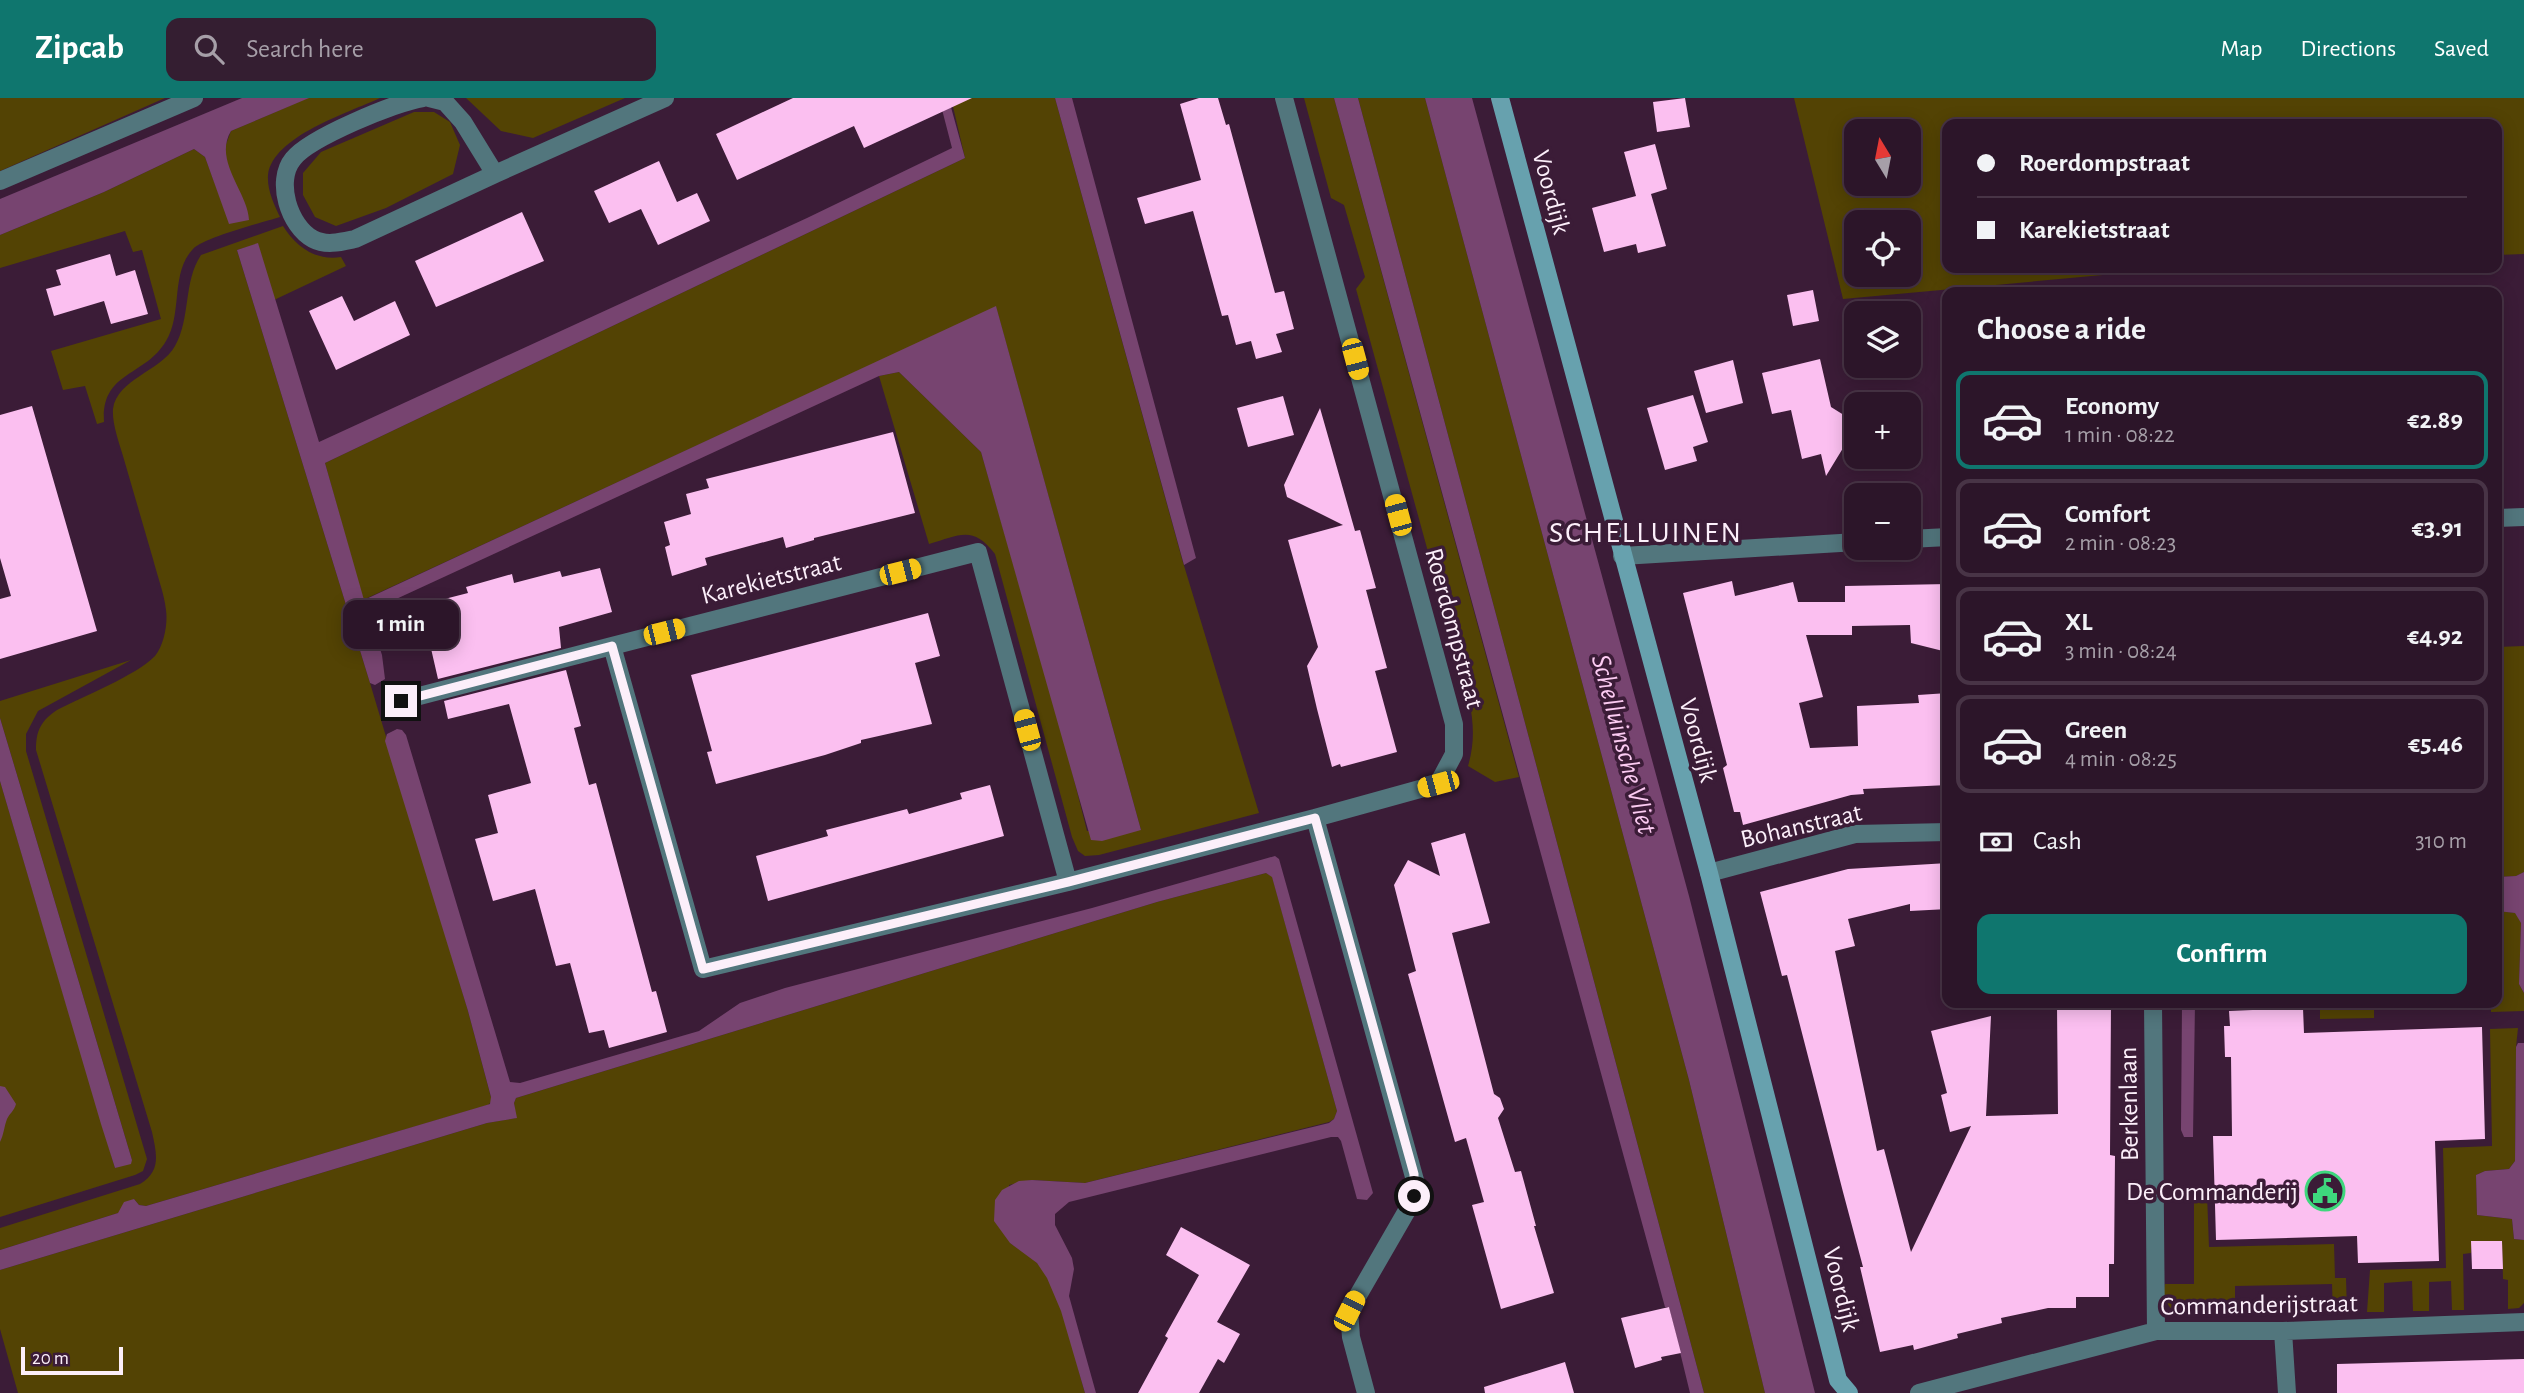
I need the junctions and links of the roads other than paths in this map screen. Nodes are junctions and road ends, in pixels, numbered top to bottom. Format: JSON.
{"nodes":[{"id":1,"x":194,"y":98,"type":"edge"},
{"id":2,"x":423,"y":98,"type":"edge"},
{"id":3,"x":429,"y":98,"type":"edge"},
{"id":4,"x":665,"y":98,"type":"edge"},
{"id":5,"x":1284,"y":98,"type":"edge"},
{"id":6,"x":1500,"y":98,"type":"edge"},
{"id":7,"x":495,"y":174,"type":"junction"},
{"id":8,"x":0,"y":181,"type":"edge"},
{"id":9,"x":2524,"y":517,"type":"edge"},
{"id":10,"x":2502,"y":518,"type":"edge"},
{"id":11,"x":1942,"y":537,"type":"edge"},
{"id":12,"x":1921,"y":538,"type":"edge"},
{"id":13,"x":1844,"y":543,"type":"edge"},
{"id":14,"x":1622,"y":556,"type":"junction"},
{"id":15,"x":612,"y":646,"type":"junction"},
{"id":16,"x":401,"y":701,"type":"dead end"},
{"id":17,"x":1315,"y":818,"type":"junction"},
{"id":18,"x":1942,"y":832,"type":"edge"},
{"id":19,"x":1709,"y":873,"type":"junction"},
{"id":20,"x":1068,"y":882,"type":"junction"},
{"id":21,"x":2153,"y":1008,"type":"edge"},
{"id":22,"x":2524,"y":1322,"type":"edge"},
{"id":23,"x":2156,"y":1331,"type":"junction"},
{"id":24,"x":2283,"y":1331,"type":"junction"},
{"id":25,"x":1366,"y":1393,"type":"edge"},
{"id":26,"x":1850,"y":1393,"type":"edge"},
{"id":27,"x":1919,"y":1393,"type":"edge"},
{"id":28,"x":2287,"y":1393,"type":"edge"}],
"edges":[{"from":1,"to":8,"type":"street"},
{"from":2,"to":7,"type":"street"},
{"from":3,"to":7,"type":"street"},
{"from":4,"to":7,"type":"street"},
{"from":5,"to":17,"type":"street","name":"Roerdompstraat"},
{"from":6,"to":14,"type":"street","name":"Voordijk"},
{"from":9,"to":10,"type":"street"},
{"from":11,"to":12,"type":"street"},
{"from":13,"to":14,"type":"street"},
{"from":14,"to":19,"type":"street","name":"Voordijk"},
{"from":15,"to":16,"type":"street","name":"Karekietstraat"},
{"from":15,"to":20,"type":"street"},
{"from":15,"to":20,"type":"street","name":"Karekietstraat"},
{"from":17,"to":20,"type":"street"},
{"from":17,"to":25,"type":"street"},
{"from":18,"to":19,"type":"street","name":"Bohanstraat"},
{"from":19,"to":26,"type":"street","name":"Voordijk"},
{"from":21,"to":23,"type":"street","name":"Berkenlaan"},
{"from":22,"to":24,"type":"street","name":"Commanderijstraat"},
{"from":23,"to":24,"type":"street","name":"Commanderijstraat"},
{"from":23,"to":27,"type":"street","name":"Commanderijstraat"},
{"from":24,"to":28,"type":"street"}]}
